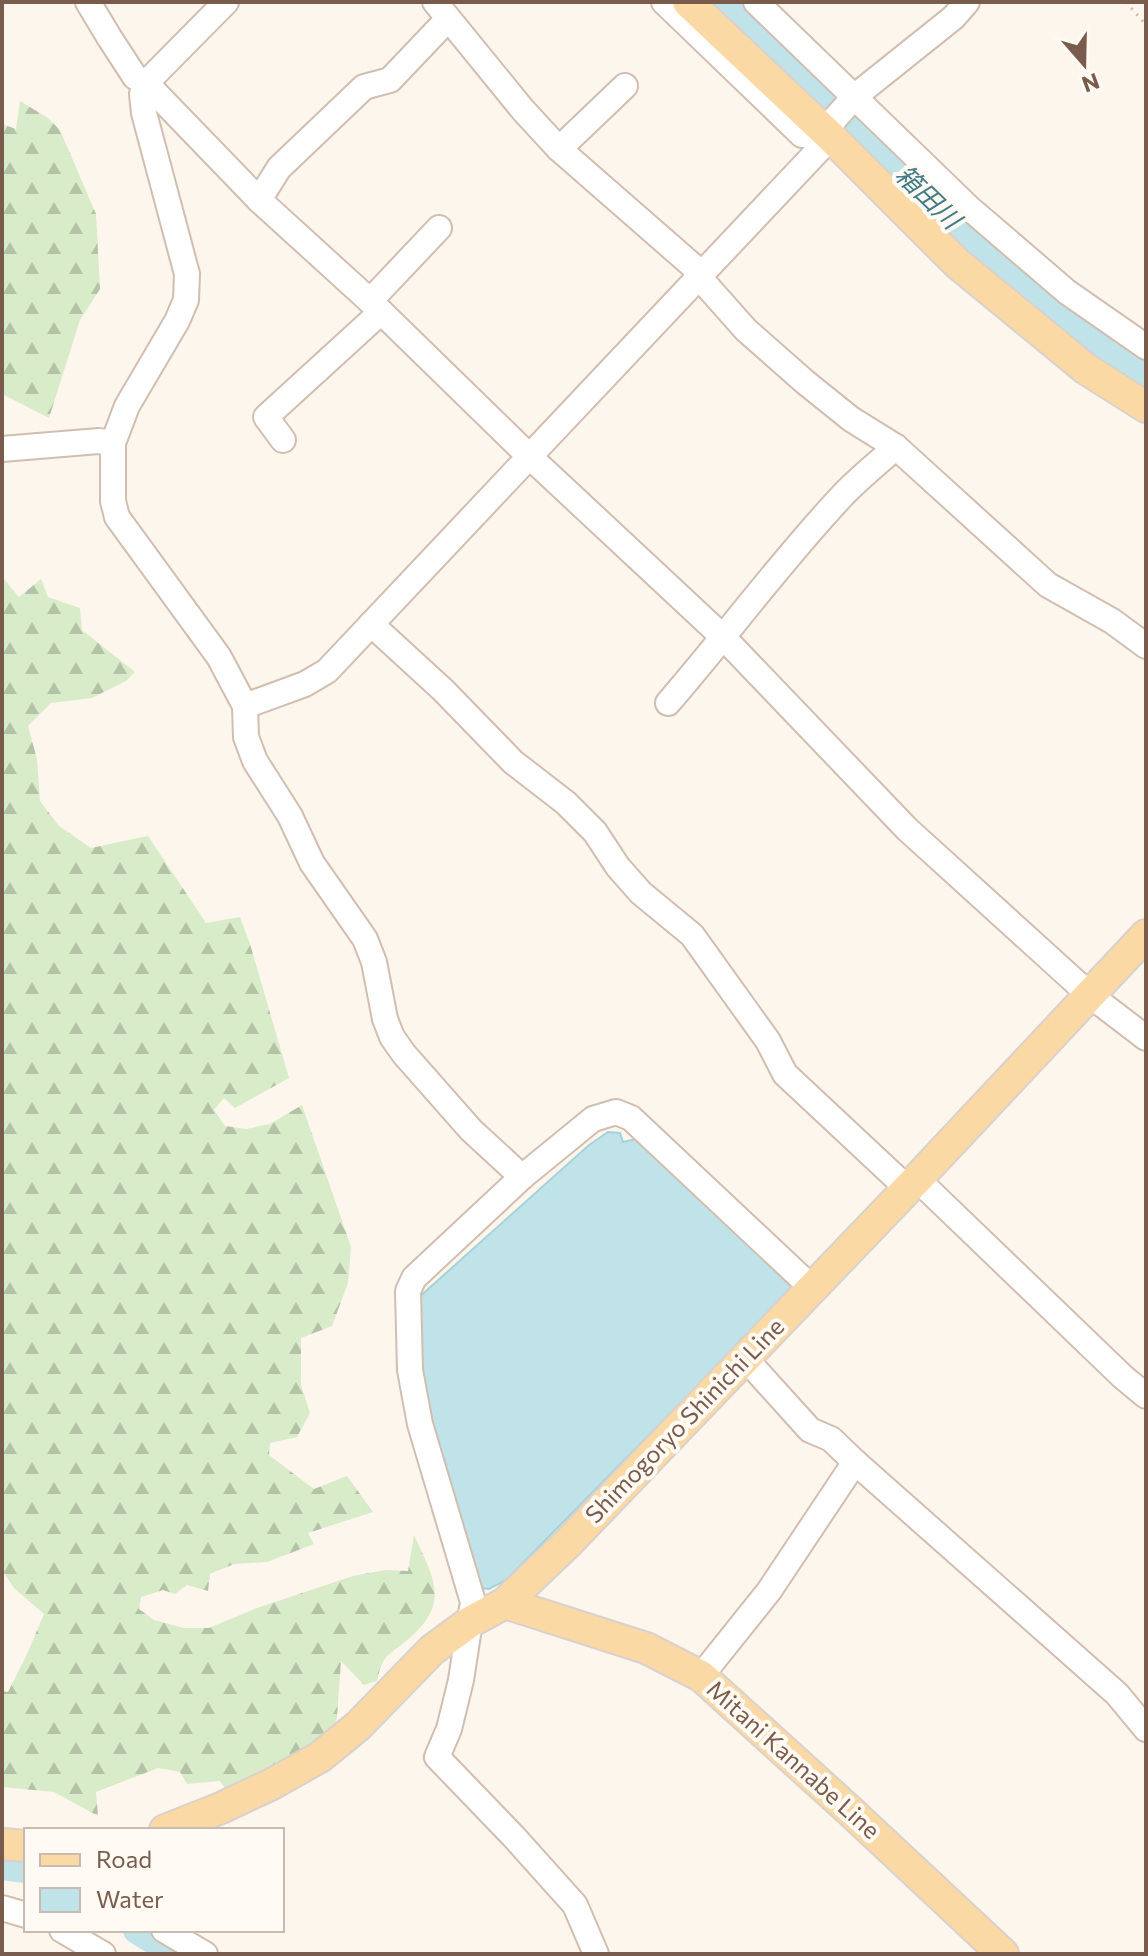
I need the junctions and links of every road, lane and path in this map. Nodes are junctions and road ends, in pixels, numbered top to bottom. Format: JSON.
{"nodes":[{"id":1,"x":88,"y":2,"type":"edge"},
{"id":2,"x":226,"y":2,"type":"edge"},
{"id":3,"x":664,"y":2,"type":"edge"},
{"id":4,"x":688,"y":2,"type":"edge"},
{"id":5,"x":756,"y":2,"type":"edge"},
{"id":6,"x":967,"y":2,"type":"edge"},
{"id":7,"x":1126,"y":2,"type":"edge"},
{"id":8,"x":442,"y":10,"type":"edge"},
{"id":9,"x":1146,"y":25,"type":"edge"},
{"id":10,"x":146,"y":83,"type":"junction"},
{"id":11,"x":625,"y":86,"type":"dead end"},
{"id":12,"x":854,"y":97,"type":"junction"},
{"id":13,"x":827,"y":134,"type":"junction"},
{"id":14,"x":559,"y":149,"type":"junction"},
{"id":15,"x":259,"y":200,"type":"junction"},
{"id":16,"x":439,"y":228,"type":"dead end"},
{"id":17,"x":699,"y":277,"type":"junction"},
{"id":18,"x":376,"y":307,"type":"junction"},
{"id":19,"x":1146,"y":347,"type":"edge"},
{"id":20,"x":1146,"y":407,"type":"edge"},
{"id":21,"x":283,"y":440,"type":"dead end"},
{"id":22,"x":113,"y":443,"type":"junction"},
{"id":23,"x":896,"y":447,"type":"junction"},
{"id":24,"x":2,"y":449,"type":"edge"},
{"id":25,"x":530,"y":457,"type":"junction"},
{"id":26,"x":371,"y":624,"type":"junction"},
{"id":27,"x":724,"y":638,"type":"junction"},
{"id":28,"x":1146,"y":646,"type":"edge"},
{"id":29,"x":668,"y":703,"type":"dead end"},
{"id":30,"x":245,"y":706,"type":"junction"},
{"id":31,"x":1146,"y":935,"type":"edge"},
{"id":32,"x":1091,"y":996,"type":"junction"},
{"id":33,"x":1146,"y":1038,"type":"edge"},
{"id":34,"x":522,"y":1177,"type":"junction"},
{"id":35,"x":912,"y":1184,"type":"junction"},
{"id":36,"x":812,"y":1288,"type":"junction"},
{"id":37,"x":745,"y":1358,"type":"junction"},
{"id":38,"x":1146,"y":1396,"type":"edge"},
{"id":39,"x":855,"y":1462,"type":"junction"},
{"id":40,"x":505,"y":1603,"type":"junction"},
{"id":41,"x":470,"y":1622,"type":"junction"},
{"id":42,"x":701,"y":1676,"type":"junction"},
{"id":43,"x":1146,"y":1729,"type":"edge"},
{"id":44,"x":170,"y":1828,"type":"edge"},
{"id":45,"x":2,"y":1844,"type":"edge"},
{"id":46,"x":24,"y":1846,"type":"edge"},
{"id":47,"x":2,"y":1908,"type":"edge"},
{"id":48,"x":24,"y":1914,"type":"edge"},
{"id":49,"x":65,"y":1932,"type":"edge"},
{"id":50,"x":167,"y":1932,"type":"edge"},
{"id":51,"x":103,"y":1954,"type":"edge"},
{"id":52,"x":205,"y":1954,"type":"edge"},
{"id":53,"x":596,"y":1954,"type":"edge"},
{"id":54,"x":1003,"y":1954,"type":"edge"}],
"edges":[{"from":1,"to":10,"type":"street"},
{"from":2,"to":10,"type":"street"},
{"from":3,"to":13,"type":"street"},
{"from":4,"to":13,"type":"main road"},
{"from":5,"to":12,"type":"street"},
{"from":6,"to":12,"type":"street"},
{"from":7,"to":9,"type":"path"},
{"from":8,"to":14,"type":"street"},
{"from":8,"to":15,"type":"street"},
{"from":10,"to":15,"type":"street"},
{"from":10,"to":22,"type":"street"},
{"from":11,"to":14,"type":"street"},
{"from":12,"to":13,"type":"street"},
{"from":12,"to":19,"type":"street"},
{"from":13,"to":17,"type":"street"},
{"from":13,"to":20,"type":"main road"},
{"from":14,"to":17,"type":"street"},
{"from":15,"to":18,"type":"street"},
{"from":16,"to":18,"type":"street"},
{"from":17,"to":23,"type":"street"},
{"from":17,"to":25,"type":"street"},
{"from":18,"to":21,"type":"street"},
{"from":18,"to":25,"type":"street"},
{"from":22,"to":24,"type":"street"},
{"from":22,"to":30,"type":"street"},
{"from":23,"to":27,"type":"street"},
{"from":23,"to":28,"type":"street"},
{"from":25,"to":26,"type":"street"},
{"from":25,"to":27,"type":"street"},
{"from":26,"to":30,"type":"street"},
{"from":26,"to":35,"type":"street"},
{"from":27,"to":29,"type":"street"},
{"from":27,"to":32,"type":"street"},
{"from":30,"to":34,"type":"street"},
{"from":31,"to":32,"type":"main road","name":"Shimogoryo Shinichi Line"},
{"from":32,"to":33,"type":"street"},
{"from":32,"to":35,"type":"main road","name":"Shimogoryo Shinichi Line"},
{"from":34,"to":36,"type":"street"},
{"from":34,"to":41,"type":"street"},
{"from":35,"to":36,"type":"main road","name":"Shimogoryo Shinichi Line"},
{"from":35,"to":38,"type":"street"},
{"from":36,"to":37,"type":"main road","name":"Shimogoryo Shinichi Line"},
{"from":37,"to":39,"type":"street"},
{"from":37,"to":40,"type":"main road","name":"Shimogoryo Shinichi Line"},
{"from":39,"to":42,"type":"street"},
{"from":39,"to":43,"type":"street"},
{"from":40,"to":41,"type":"main road","name":"Shimogoryo Shinichi Line"},
{"from":40,"to":42,"type":"main road","name":"Mitani Kannabe Line"},
{"from":41,"to":44,"type":"main road","name":"Shimogoryo Shinichi Line"},
{"from":41,"to":53,"type":"street"},
{"from":42,"to":54,"type":"main road","name":"Mitani Kannabe Line"},
{"from":45,"to":46,"type":"main road"},
{"from":47,"to":48,"type":"street"},
{"from":49,"to":51,"type":"street"},
{"from":50,"to":52,"type":"street"}]}
